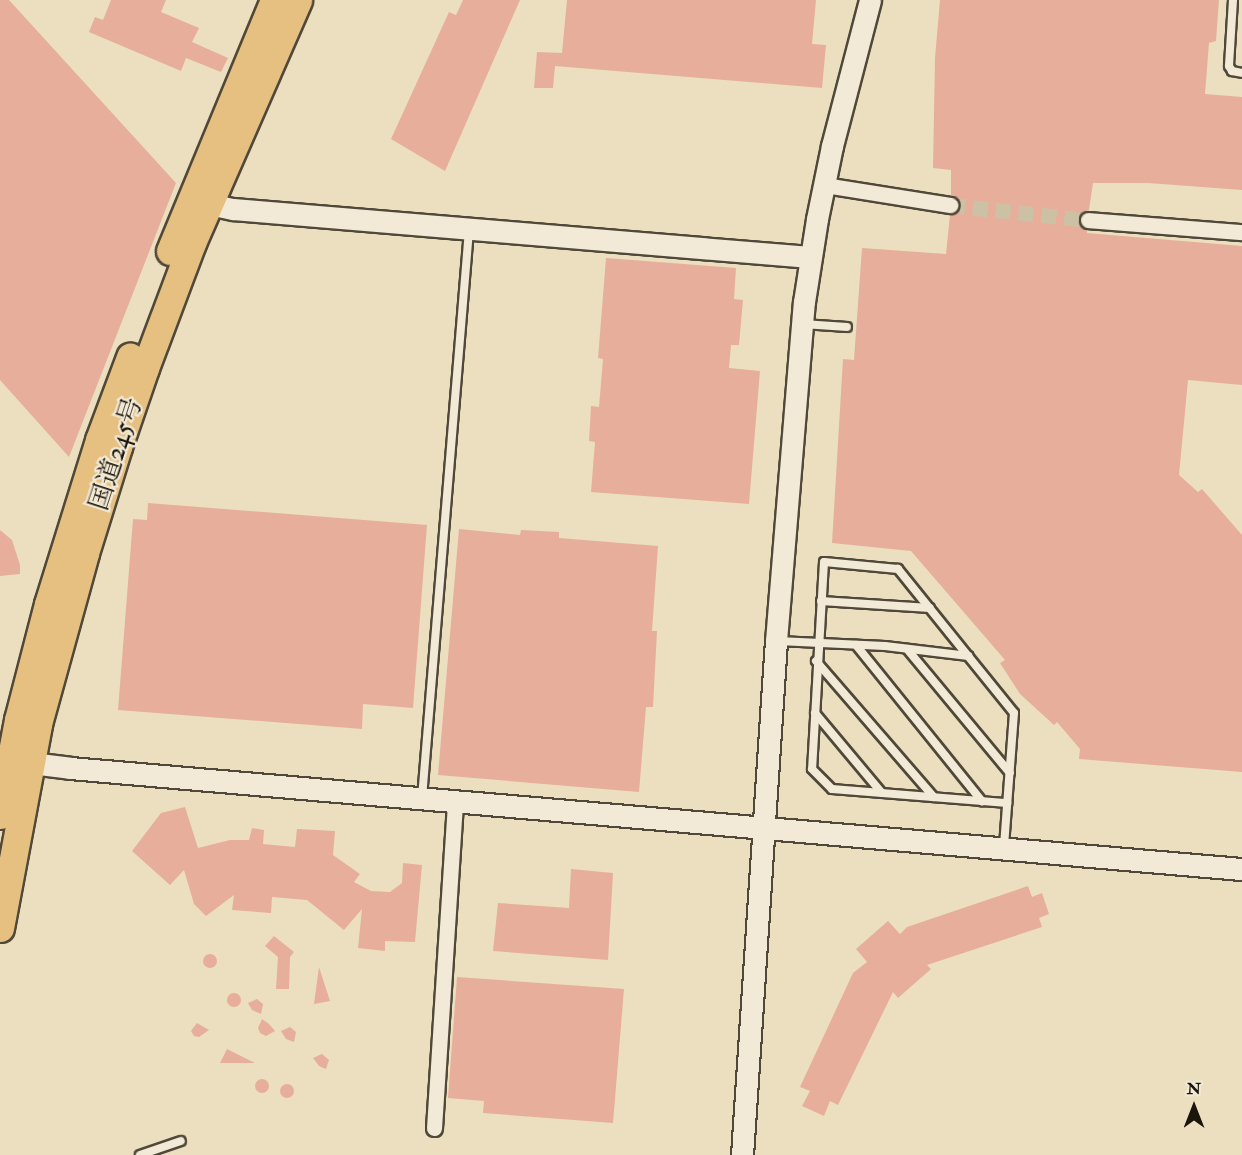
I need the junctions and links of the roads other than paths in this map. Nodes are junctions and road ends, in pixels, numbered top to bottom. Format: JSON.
{"nodes":[{"id":1,"x":274,"y":0,"type":"edge"},
{"id":2,"x":298,"y":0,"type":"edge"},
{"id":3,"x":870,"y":0,"type":"edge"},
{"id":4,"x":1233,"y":0,"type":"edge"},
{"id":5,"x":1242,"y":73,"type":"edge"},
{"id":6,"x":825,"y":185,"type":"junction"},
{"id":7,"x":209,"y":204,"type":"junction"},
{"id":8,"x":950,"y":205,"type":"tunnel mouth"},
{"id":9,"x":1088,"y":220,"type":"tunnel mouth"},
{"id":10,"x":470,"y":229,"type":"junction"},
{"id":11,"x":1242,"y":232,"type":"edge"},
{"id":12,"x":810,"y":257,"type":"junction"},
{"id":13,"x":802,"y":324,"type":"junction"},
{"id":14,"x":847,"y":327,"type":"dead end"},
{"id":15,"x":821,"y":601,"type":"junction"},
{"id":16,"x":930,"y":608,"type":"junction"},
{"id":17,"x":776,"y":641,"type":"junction"},
{"id":18,"x":818,"y":642,"type":"junction"},
{"id":19,"x":856,"y":645,"type":"junction"},
{"id":20,"x":908,"y":649,"type":"junction"},
{"id":21,"x":968,"y":656,"type":"junction"},
{"id":22,"x":816,"y":661,"type":"junction"},
{"id":23,"x":814,"y":714,"type":"junction"},
{"id":24,"x":15,"y":751,"type":"edge"},
{"id":25,"x":1010,"y":773,"type":"junction"},
{"id":26,"x":882,"y":793,"type":"junction"},
{"id":27,"x":934,"y":797,"type":"junction"},
{"id":28,"x":422,"y":799,"type":"junction"},
{"id":29,"x":455,"y":801,"type":"junction"},
{"id":30,"x":982,"y":801,"type":"junction"},
{"id":31,"x":1007,"y":803,"type":"junction"},
{"id":32,"x":0,"y":815,"type":"edge"},
{"id":33,"x":763,"y":828,"type":"junction"},
{"id":34,"x":1004,"y":849,"type":"junction"},
{"id":35,"x":1242,"y":869,"type":"edge"},
{"id":36,"x":0,"y":928,"type":"edge"},
{"id":37,"x":434,"y":1128,"type":"dead end"},
{"id":38,"x":181,"y":1141,"type":"dead end"},
{"id":39,"x":140,"y":1155,"type":"edge"},
{"id":40,"x":742,"y":1155,"type":"edge"}],
"edges":[{"from":1,"to":24,"type":"highway","name":"国道245号"},
{"from":2,"to":7,"type":"highway","name":"国道245号"},
{"from":3,"to":6,"type":"street"},
{"from":4,"to":5,"type":"lane"},
{"from":6,"to":8,"type":"street"},
{"from":6,"to":12,"type":"street"},
{"from":7,"to":10,"type":"street"},
{"from":7,"to":24,"type":"highway","name":"国道245号"},
{"from":9,"to":11,"type":"street"},
{"from":10,"to":12,"type":"street"},
{"from":10,"to":28,"type":"lane"},
{"from":12,"to":13,"type":"street"},
{"from":13,"to":14,"type":"lane"},
{"from":13,"to":17,"type":"street"},
{"from":15,"to":16,"type":"lane"},
{"from":15,"to":16,"type":"lane"},
{"from":15,"to":18,"type":"lane"},
{"from":16,"to":21,"type":"lane"},
{"from":17,"to":18,"type":"lane"},
{"from":17,"to":33,"type":"street"},
{"from":18,"to":19,"type":"lane"},
{"from":18,"to":22,"type":"lane"},
{"from":19,"to":20,"type":"lane"},
{"from":19,"to":30,"type":"lane"},
{"from":20,"to":21,"type":"lane"},
{"from":20,"to":25,"type":"lane"},
{"from":21,"to":25,"type":"lane"},
{"from":22,"to":23,"type":"lane"},
{"from":22,"to":27,"type":"lane"},
{"from":23,"to":26,"type":"lane"},
{"from":23,"to":26,"type":"lane"},
{"from":24,"to":28,"type":"street"},
{"from":24,"to":32,"type":"highway","name":"国道245号"},
{"from":24,"to":36,"type":"highway","name":"国道245号"},
{"from":25,"to":31,"type":"lane"},
{"from":26,"to":27,"type":"lane"},
{"from":27,"to":30,"type":"lane"},
{"from":28,"to":29,"type":"street"},
{"from":29,"to":33,"type":"street"},
{"from":29,"to":37,"type":"street"},
{"from":30,"to":31,"type":"lane"},
{"from":31,"to":34,"type":"lane"},
{"from":33,"to":34,"type":"street"},
{"from":33,"to":40,"type":"street"},
{"from":34,"to":35,"type":"street"},
{"from":38,"to":39,"type":"lane"}]}
